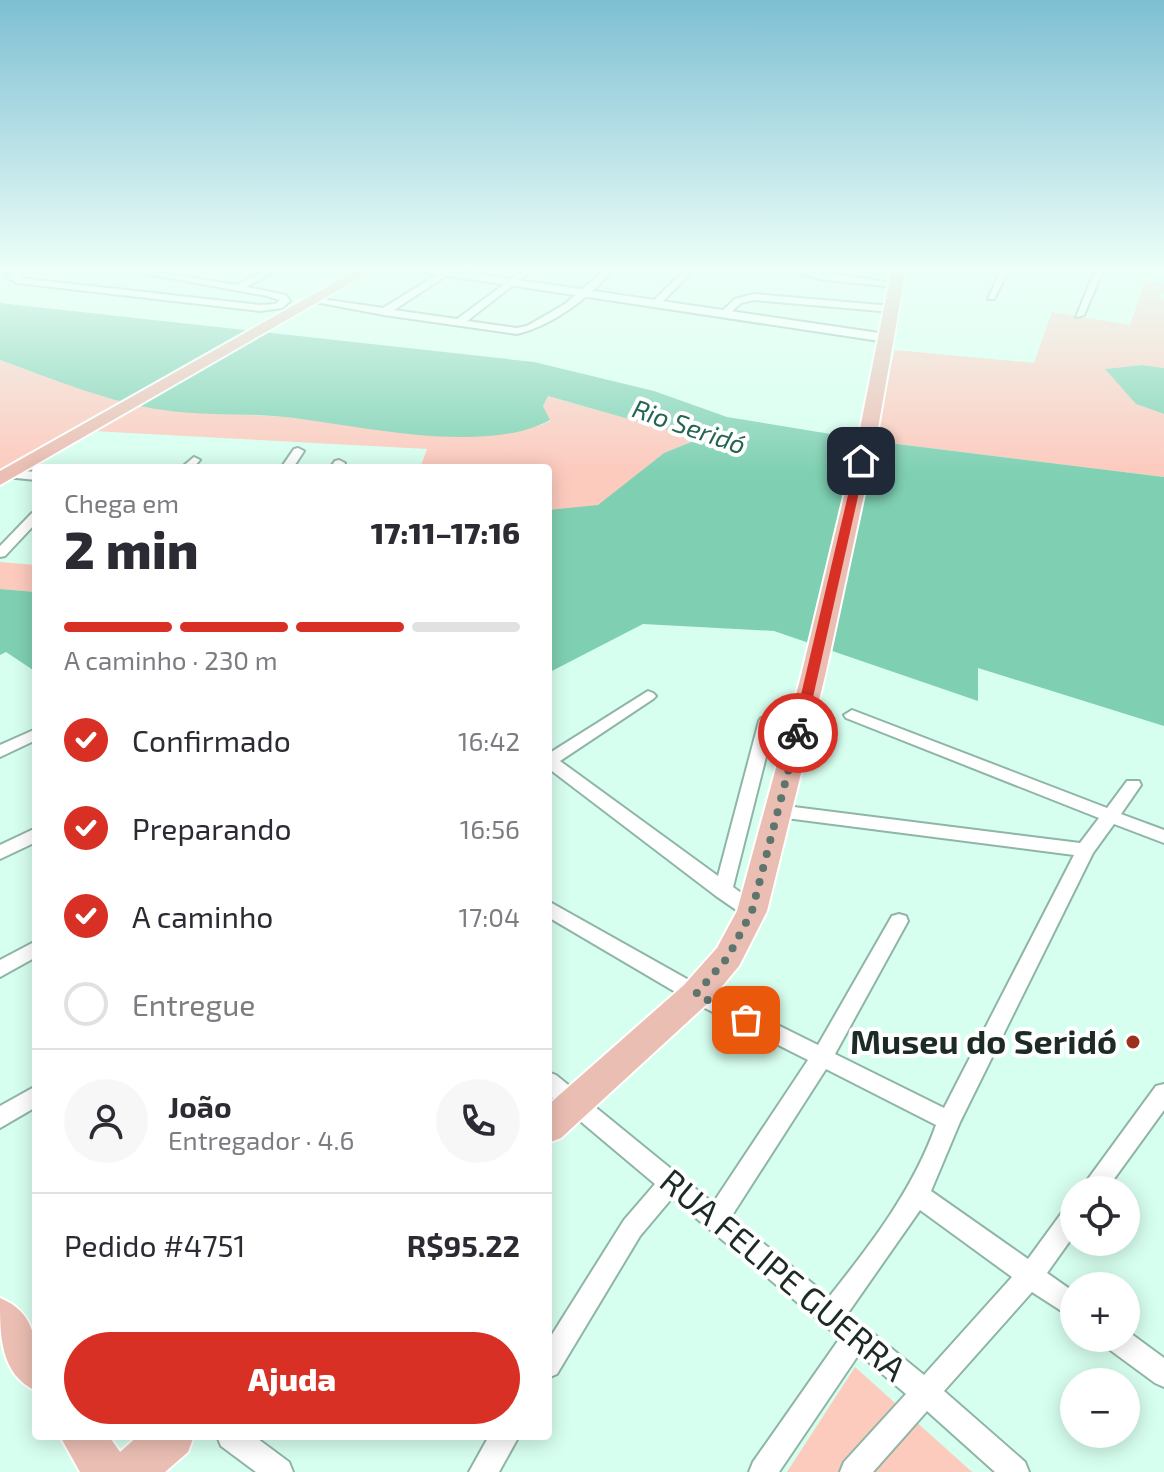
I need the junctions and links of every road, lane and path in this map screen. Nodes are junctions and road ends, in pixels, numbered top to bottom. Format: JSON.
{"nodes":[{"id":1,"x":241,"y":337,"type":"edge"},
{"id":2,"x":877,"y":337,"type":"edge"},
{"id":3,"x":886,"y":338,"type":"joint"},
{"id":4,"x":298,"y":451,"type":"dead end"},
{"id":5,"x":290,"y":464,"type":"edge"},
{"id":6,"x":32,"y":476,"type":"edge"},
{"id":7,"x":5,"y":477,"type":"edge"},
{"id":8,"x":29,"y":530,"type":"edge"},
{"id":9,"x":0,"y":553,"type":"edge"},
{"id":10,"x":648,"y":696,"type":"dead end"},
{"id":11,"x":852,"y":715,"type":"dead end"},
{"id":12,"x":767,"y":721,"type":"dead end"},
{"id":13,"x":32,"y":736,"type":"edge"},
{"id":14,"x":0,"y":752,"type":"edge"},
{"id":15,"x":552,"y":759,"type":"edge"},
{"id":16,"x":552,"y":765,"type":"edge"},
{"id":17,"x":1133,"y":785,"type":"dead end"},
{"id":18,"x":778,"y":811,"type":"junction"},
{"id":19,"x":1111,"y":817,"type":"junction"},
{"id":20,"x":32,"y":836,"type":"edge"},
{"id":21,"x":1164,"y":837,"type":"edge"},
{"id":22,"x":1085,"y":850,"type":"junction"},
{"id":23,"x":0,"y":853,"type":"edge"},
{"id":24,"x":723,"y":891,"type":"junction"},
{"id":25,"x":552,"y":910,"type":"edge"},
{"id":26,"x":752,"y":911,"type":"junction"},
{"id":27,"x":899,"y":921,"type":"dead end"},
{"id":28,"x":32,"y":950,"type":"edge"},
{"id":29,"x":0,"y":969,"type":"edge"},
{"id":30,"x":696,"y":994,"type":"junction"},
{"id":31,"x":821,"y":1059,"type":"junction"},
{"id":32,"x":552,"y":1084,"type":"edge"},
{"id":33,"x":1164,"y":1093,"type":"edge"},
{"id":34,"x":32,"y":1098,"type":"edge"},
{"id":35,"x":576,"y":1105,"type":"junction"},
{"id":36,"x":0,"y":1118,"type":"edge"},
{"id":37,"x":949,"y":1121,"type":"junction"},
{"id":38,"x":552,"y":1124,"type":"edge"},
{"id":39,"x":1102,"y":1176,"type":"edge"},
{"id":40,"x":672,"y":1181,"type":"junction"},
{"id":41,"x":918,"y":1195,"type":"junction"},
{"id":42,"x":716,"y":1219,"type":"junction"},
{"id":43,"x":1060,"y":1235,"type":"edge"},
{"id":44,"x":1031,"y":1275,"type":"junction"},
{"id":45,"x":1060,"y":1297,"type":"edge"},
{"id":46,"x":831,"y":1315,"type":"junction"},
{"id":47,"x":0,"y":1318,"type":"edge"},
{"id":48,"x":856,"y":1337,"type":"junction"},
{"id":49,"x":1134,"y":1352,"type":"edge"},
{"id":50,"x":552,"y":1358,"type":"edge"},
{"id":51,"x":32,"y":1364,"type":"edge"},
{"id":52,"x":1164,"y":1374,"type":"edge"},
{"id":53,"x":925,"y":1394,"type":"junction"},
{"id":54,"x":85,"y":1440,"type":"edge"},
{"id":55,"x":167,"y":1440,"type":"edge"},
{"id":56,"x":236,"y":1440,"type":"edge"},
{"id":57,"x":503,"y":1440,"type":"edge"},
{"id":58,"x":107,"y":1472,"type":"edge"},
{"id":59,"x":131,"y":1472,"type":"edge"},
{"id":60,"x":279,"y":1472,"type":"edge"},
{"id":61,"x":483,"y":1472,"type":"edge"},
{"id":62,"x":764,"y":1472,"type":"edge"},
{"id":63,"x":854,"y":1472,"type":"edge"},
{"id":64,"x":1015,"y":1472,"type":"edge"}],
"edges":[{"from":1,"to":7,"type":"main road"},
{"from":2,"to":3,"type":"street"},
{"from":3,"to":18,"type":"main road"},
{"from":4,"to":5,"type":"street"},
{"from":6,"to":7,"type":"street"},
{"from":8,"to":9,"type":"street"},
{"from":10,"to":15,"type":"street"},
{"from":11,"to":19,"type":"street"},
{"from":12,"to":24,"type":"street"},
{"from":13,"to":14,"type":"street"},
{"from":16,"to":24,"type":"street"},
{"from":17,"to":19,"type":"street"},
{"from":18,"to":22,"type":"street"},
{"from":18,"to":26,"type":"main road"},
{"from":19,"to":21,"type":"street"},
{"from":19,"to":22,"type":"street"},
{"from":20,"to":23,"type":"street"},
{"from":22,"to":37,"type":"street"},
{"from":24,"to":26,"type":"street"},
{"from":25,"to":30,"type":"street"},
{"from":26,"to":30,"type":"main road"},
{"from":27,"to":31,"type":"street"},
{"from":28,"to":29,"type":"street"},
{"from":30,"to":31,"type":"street"},
{"from":30,"to":35,"type":"main road"},
{"from":31,"to":37,"type":"street"},
{"from":31,"to":42,"type":"street"},
{"from":32,"to":35,"type":"street","name":"RUA FELIPE GUERRA"},
{"from":33,"to":39,"type":"street"},
{"from":34,"to":36,"type":"street"},
{"from":35,"to":38,"type":"main road"},
{"from":35,"to":40,"type":"street","name":"RUA FELIPE GUERRA"},
{"from":37,"to":41,"type":"street"},
{"from":40,"to":42,"type":"street","name":"RUA FELIPE GUERRA"},
{"from":40,"to":50,"type":"street"},
{"from":41,"to":44,"type":"street"},
{"from":41,"to":46,"type":"street"},
{"from":42,"to":46,"type":"street","name":"RUA FELIPE GUERRA"},
{"from":43,"to":44,"type":"street"},
{"from":44,"to":45,"type":"street"},
{"from":44,"to":53,"type":"street"},
{"from":46,"to":48,"type":"street","name":"RUA FELIPE GUERRA"},
{"from":47,"to":51,"type":"main road"},
{"from":48,"to":53,"type":"street","name":"RUA FELIPE GUERRA"},
{"from":48,"to":62,"type":"street"},
{"from":49,"to":52,"type":"street"},
{"from":53,"to":63,"type":"street"},
{"from":53,"to":64,"type":"street","name":"RUA FELIPE GUERRA"},
{"from":54,"to":58,"type":"main road"},
{"from":55,"to":59,"type":"main road"},
{"from":56,"to":60,"type":"street"},
{"from":57,"to":61,"type":"street"}]}
